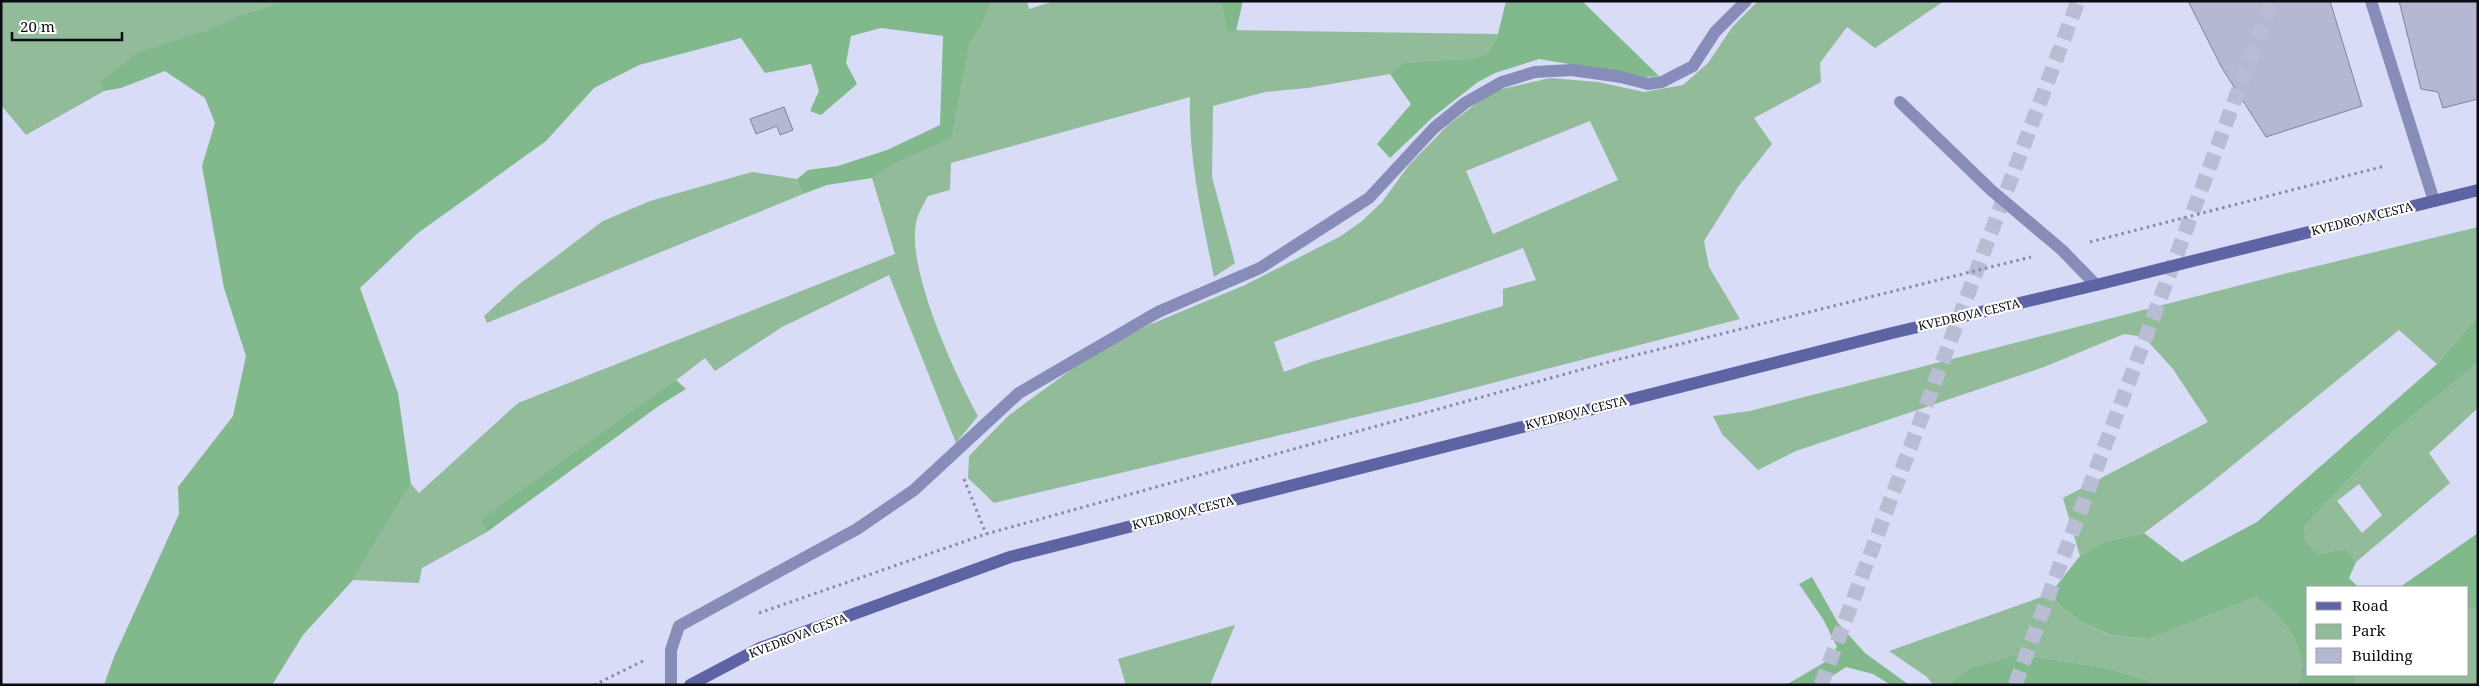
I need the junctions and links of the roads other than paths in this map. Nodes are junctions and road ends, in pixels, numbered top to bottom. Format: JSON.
{"nodes":[{"id":1,"x":1746,"y":1,"type":"edge"},
{"id":2,"x":2371,"y":1,"type":"edge"},
{"id":3,"x":1900,"y":102,"type":"dead end"},
{"id":4,"x":2478,"y":190,"type":"edge"},
{"id":5,"x":2434,"y":201,"type":"junction"},
{"id":6,"x":2096,"y":285,"type":"junction"},
{"id":7,"x":670,"y":685,"type":"edge"},
{"id":8,"x":690,"y":685,"type":"edge"}],
"edges":[{"from":1,"to":7,"type":"street"},
{"from":2,"to":5,"type":"street"},
{"from":3,"to":6,"type":"street"},
{"from":4,"to":5,"type":"street","name":"KVEDROVA CESTA"},
{"from":5,"to":6,"type":"street","name":"KVEDROVA CESTA"},
{"from":6,"to":8,"type":"street","name":"KVEDROVA CESTA"}]}
